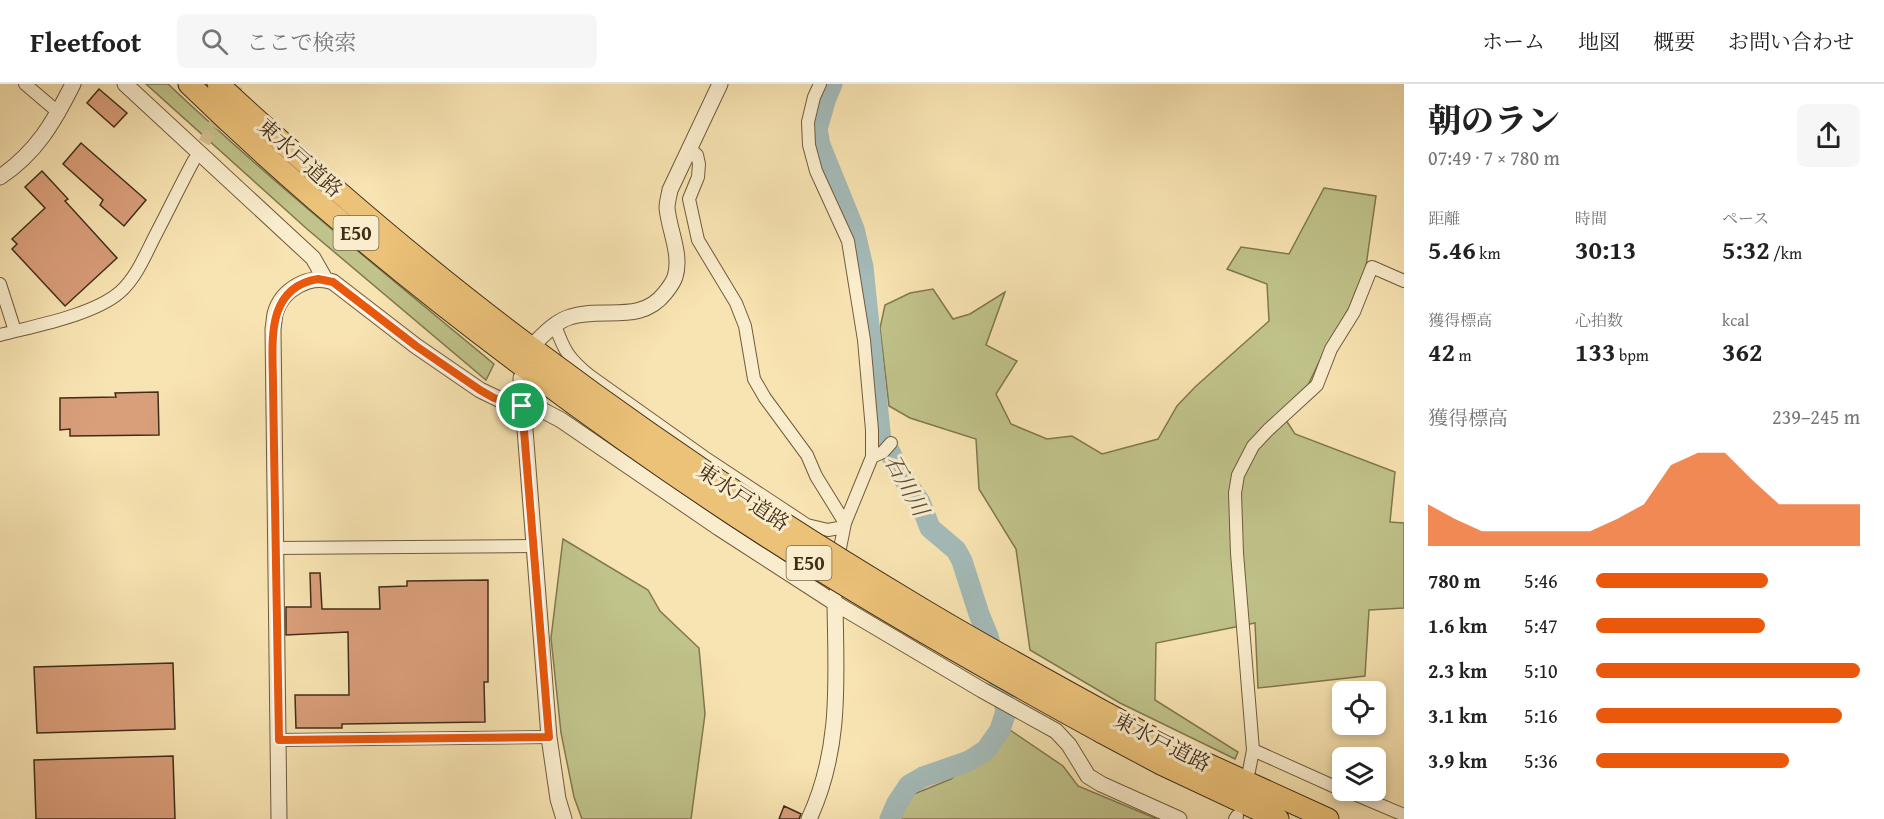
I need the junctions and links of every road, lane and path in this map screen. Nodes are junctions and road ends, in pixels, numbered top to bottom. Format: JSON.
{"nodes":[{"id":1,"x":25,"y":84,"type":"edge"},
{"id":2,"x":73,"y":84,"type":"edge"},
{"id":3,"x":125,"y":84,"type":"edge"},
{"id":4,"x":189,"y":84,"type":"edge"},
{"id":5,"x":218,"y":84,"type":"edge"},
{"id":6,"x":720,"y":84,"type":"edge"},
{"id":7,"x":820,"y":84,"type":"edge"},
{"id":8,"x":59,"y":112,"type":"junction"},
{"id":9,"x":689,"y":148,"type":"junction"},
{"id":10,"x":194,"y":160,"type":"tunnel mouth"},
{"id":11,"x":0,"y":177,"type":"edge"},
{"id":12,"x":325,"y":279,"type":"junction"},
{"id":13,"x":1404,"y":281,"type":"edge"},
{"id":14,"x":0,"y":284,"type":"edge"},
{"id":15,"x":555,"y":325,"type":"junction"},
{"id":16,"x":15,"y":331,"type":"junction"},
{"id":17,"x":0,"y":335,"type":"edge"},
{"id":18,"x":532,"y":362,"type":"junction"},
{"id":19,"x":522,"y":406,"type":"junction"},
{"id":20,"x":844,"y":525,"type":"junction"},
{"id":21,"x":534,"y":546,"type":"junction"},
{"id":22,"x":275,"y":548,"type":"junction"},
{"id":23,"x":835,"y":603,"type":"junction"},
{"id":24,"x":1104,"y":723,"type":"junction"},
{"id":25,"x":549,"y":737,"type":"junction"},
{"id":26,"x":279,"y":740,"type":"junction"},
{"id":27,"x":1253,"y":750,"type":"junction"},
{"id":28,"x":1249,"y":771,"type":"dead end"},
{"id":29,"x":1332,"y":785,"type":"edge"},
{"id":30,"x":1370,"y":801,"type":"edge"},
{"id":31,"x":1404,"y":815,"type":"edge"},
{"id":32,"x":279,"y":819,"type":"edge"},
{"id":33,"x":564,"y":819,"type":"edge"},
{"id":34,"x":809,"y":819,"type":"edge"},
{"id":35,"x":1179,"y":819,"type":"edge"},
{"id":36,"x":1278,"y":819,"type":"edge"},
{"id":37,"x":1328,"y":819,"type":"edge"}],
"edges":[{"from":1,"to":8,"type":"street"},
{"from":2,"to":8,"type":"street"},
{"from":3,"to":12,"type":"street"},
{"from":4,"to":18,"type":"highway","name":"東水戸道路","number":"E50"},
{"from":5,"to":18,"type":"highway","name":"東水戸道路","number":"E50"},
{"from":6,"to":9,"type":"street"},
{"from":7,"to":20,"type":"street"},
{"from":8,"to":11,"type":"street"},
{"from":9,"to":15,"type":"street"},
{"from":9,"to":20,"type":"street"},
{"from":10,"to":16,"type":"street"},
{"from":12,"to":19,"type":"street"},
{"from":12,"to":22,"type":"street"},
{"from":13,"to":27,"type":"street"},
{"from":14,"to":16,"type":"street"},
{"from":15,"to":18,"type":"street"},
{"from":15,"to":20,"type":"street"},
{"from":16,"to":17,"type":"street"},
{"from":18,"to":19,"type":"street"},
{"from":18,"to":24,"type":"highway","name":"東水戸道路","number":"E50","bridge":true},
{"from":19,"to":21,"type":"street"},
{"from":19,"to":23,"type":"street"},
{"from":20,"to":23,"type":"street"},
{"from":21,"to":22,"type":"street"},
{"from":21,"to":25,"type":"street"},
{"from":22,"to":26,"type":"street"},
{"from":23,"to":34,"type":"street"},
{"from":23,"to":35,"type":"street"},
{"from":24,"to":36,"type":"highway","name":"東水戸道路","number":"E50"},
{"from":24,"to":37,"type":"highway","name":"東水戸道路","number":"E50"},
{"from":25,"to":26,"type":"street"},
{"from":25,"to":33,"type":"street"},
{"from":26,"to":32,"type":"street"},
{"from":27,"to":28,"type":"street"},
{"from":27,"to":29,"type":"street"},
{"from":30,"to":31,"type":"street"}]}
